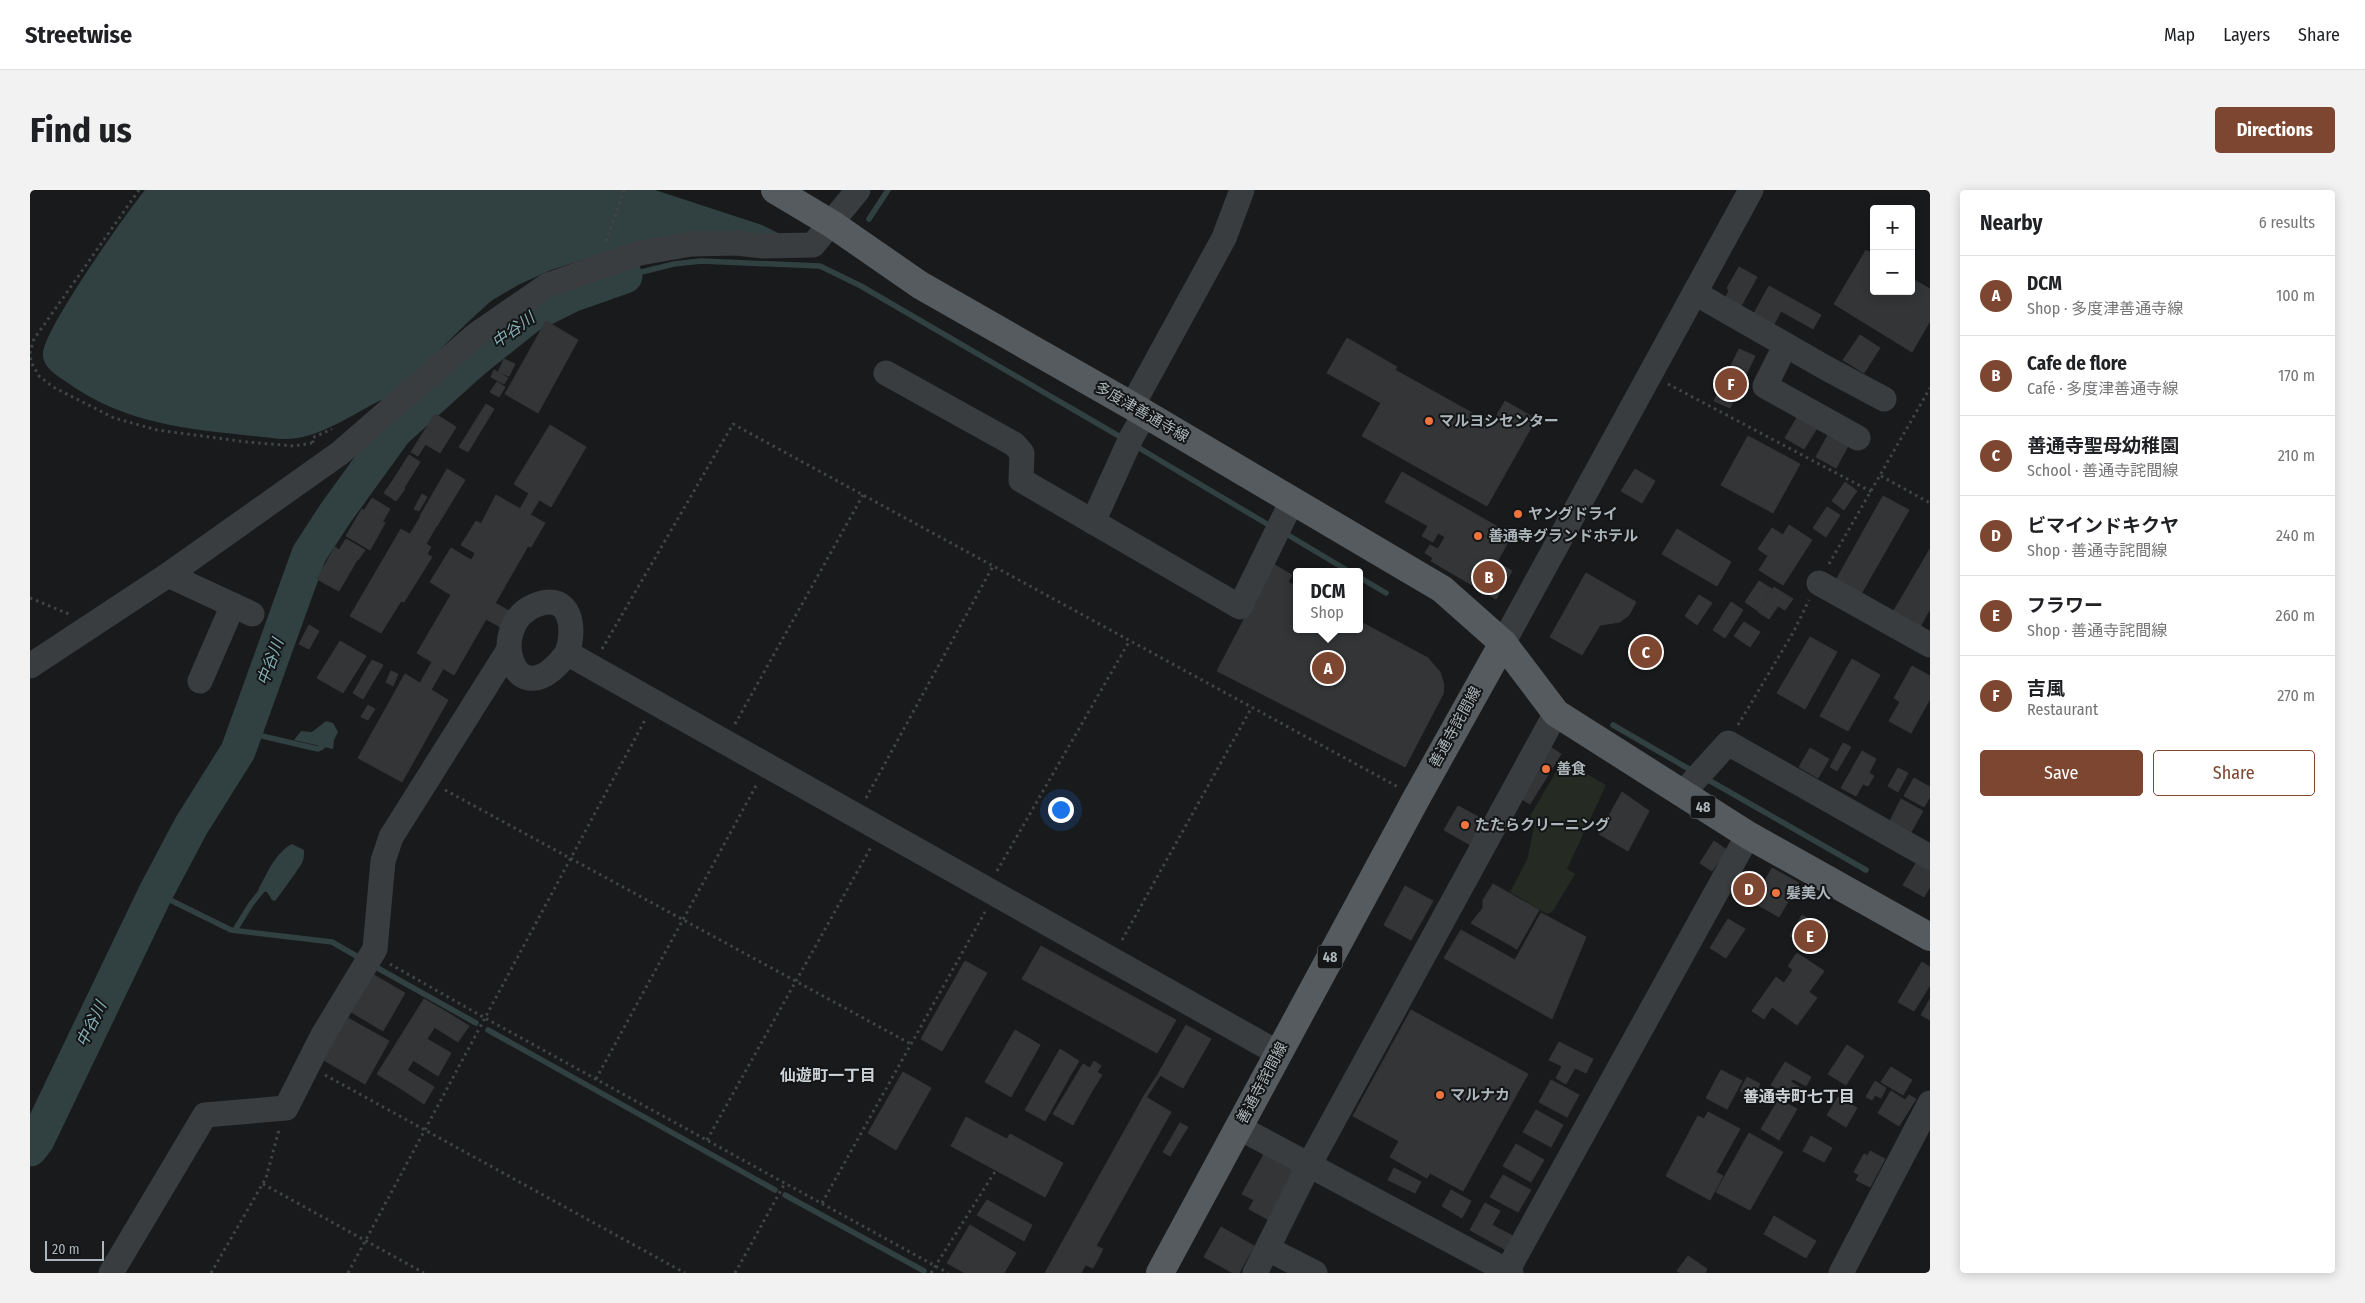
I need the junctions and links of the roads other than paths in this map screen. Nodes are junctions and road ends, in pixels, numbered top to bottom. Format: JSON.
{"nodes":[{"id":1,"x":775,"y":190,"type":"edge"},
{"id":2,"x":858,"y":190,"type":"edge"},
{"id":3,"x":1242,"y":190,"type":"edge"},
{"id":4,"x":1751,"y":190,"type":"edge"},
{"id":5,"x":832,"y":224,"type":"junction"},
{"id":6,"x":1691,"y":300,"type":"junction"},
{"id":7,"x":886,"y":373,"type":"dead end"},
{"id":8,"x":1884,"y":399,"type":"dead end"},
{"id":9,"x":1134,"y":427,"type":"junction"},
{"id":10,"x":1858,"y":438,"type":"dead end"},
{"id":11,"x":1282,"y":521,"type":"junction"},
{"id":12,"x":1093,"y":522,"type":"junction"},
{"id":13,"x":168,"y":575,"type":"junction"},
{"id":14,"x":1819,"y":583,"type":"dead end"},
{"id":15,"x":1503,"y":643,"type":"junction"},
{"id":16,"x":1930,"y":645,"type":"edge"},
{"id":17,"x":508,"y":652,"type":"junction"},
{"id":18,"x":567,"y":653,"type":"junction"},
{"id":19,"x":30,"y":666,"type":"edge"},
{"id":20,"x":200,"y":681,"type":"dead end"},
{"id":21,"x":1556,"y":713,"type":"junction"},
{"id":22,"x":1682,"y":794,"type":"junction"},
{"id":23,"x":1748,"y":835,"type":"junction"},
{"id":24,"x":1930,"y":857,"type":"edge"},
{"id":25,"x":1930,"y":937,"type":"edge"},
{"id":26,"x":1278,"y":1053,"type":"junction"},
{"id":27,"x":1930,"y":1103,"type":"edge"},
{"id":28,"x":1238,"y":1127,"type":"junction"},
{"id":29,"x":1310,"y":1165,"type":"junction"},
{"id":30,"x":1268,"y":1249,"type":"junction"},
{"id":31,"x":1508,"y":1272,"type":"edge"},
{"id":32,"x":111,"y":1273,"type":"edge"},
{"id":33,"x":1160,"y":1273,"type":"edge"},
{"id":34,"x":1256,"y":1273,"type":"edge"},
{"id":35,"x":1315,"y":1273,"type":"edge"},
{"id":36,"x":1841,"y":1273,"type":"edge"}],
"edges":[{"from":1,"to":5,"type":"main road","name":"多度津善通寺線"},
{"from":2,"to":5,"type":"street"},
{"from":3,"to":9,"type":"street"},
{"from":4,"to":6,"type":"street"},
{"from":5,"to":9,"type":"main road","name":"多度津善通寺線"},
{"from":5,"to":13,"type":"street"},
{"from":6,"to":8,"type":"street"},
{"from":6,"to":10,"type":"street"},
{"from":6,"to":15,"type":"street"},
{"from":7,"to":12,"type":"street"},
{"from":9,"to":11,"type":"main road","name":"多度津善通寺線"},
{"from":9,"to":12,"type":"street"},
{"from":11,"to":12,"type":"street"},
{"from":11,"to":15,"type":"main road","name":"多度津善通寺線"},
{"from":13,"to":19,"type":"street"},
{"from":13,"to":20,"type":"street"},
{"from":14,"to":16,"type":"street"},
{"from":15,"to":21,"type":"main road","number":"48"},
{"from":15,"to":26,"type":"main road","name":"善通寺詫間線","number":"48"},
{"from":17,"to":18,"type":"street"},
{"from":17,"to":18,"type":"street"},
{"from":17,"to":32,"type":"street"},
{"from":18,"to":26,"type":"street"},
{"from":21,"to":22,"type":"main road","number":"48"},
{"from":21,"to":29,"type":"street"},
{"from":22,"to":23,"type":"main road","number":"48"},
{"from":22,"to":24,"type":"street"},
{"from":23,"to":25,"type":"main road","number":"48"},
{"from":23,"to":31,"type":"street"},
{"from":26,"to":28,"type":"main road","name":"善通寺詫間線","number":"48"},
{"from":27,"to":36,"type":"street"},
{"from":28,"to":29,"type":"street"},
{"from":28,"to":33,"type":"main road","name":"善通寺詫間線","number":"48"},
{"from":29,"to":30,"type":"street"},
{"from":29,"to":31,"type":"street"},
{"from":30,"to":34,"type":"street"},
{"from":30,"to":35,"type":"street"}]}
